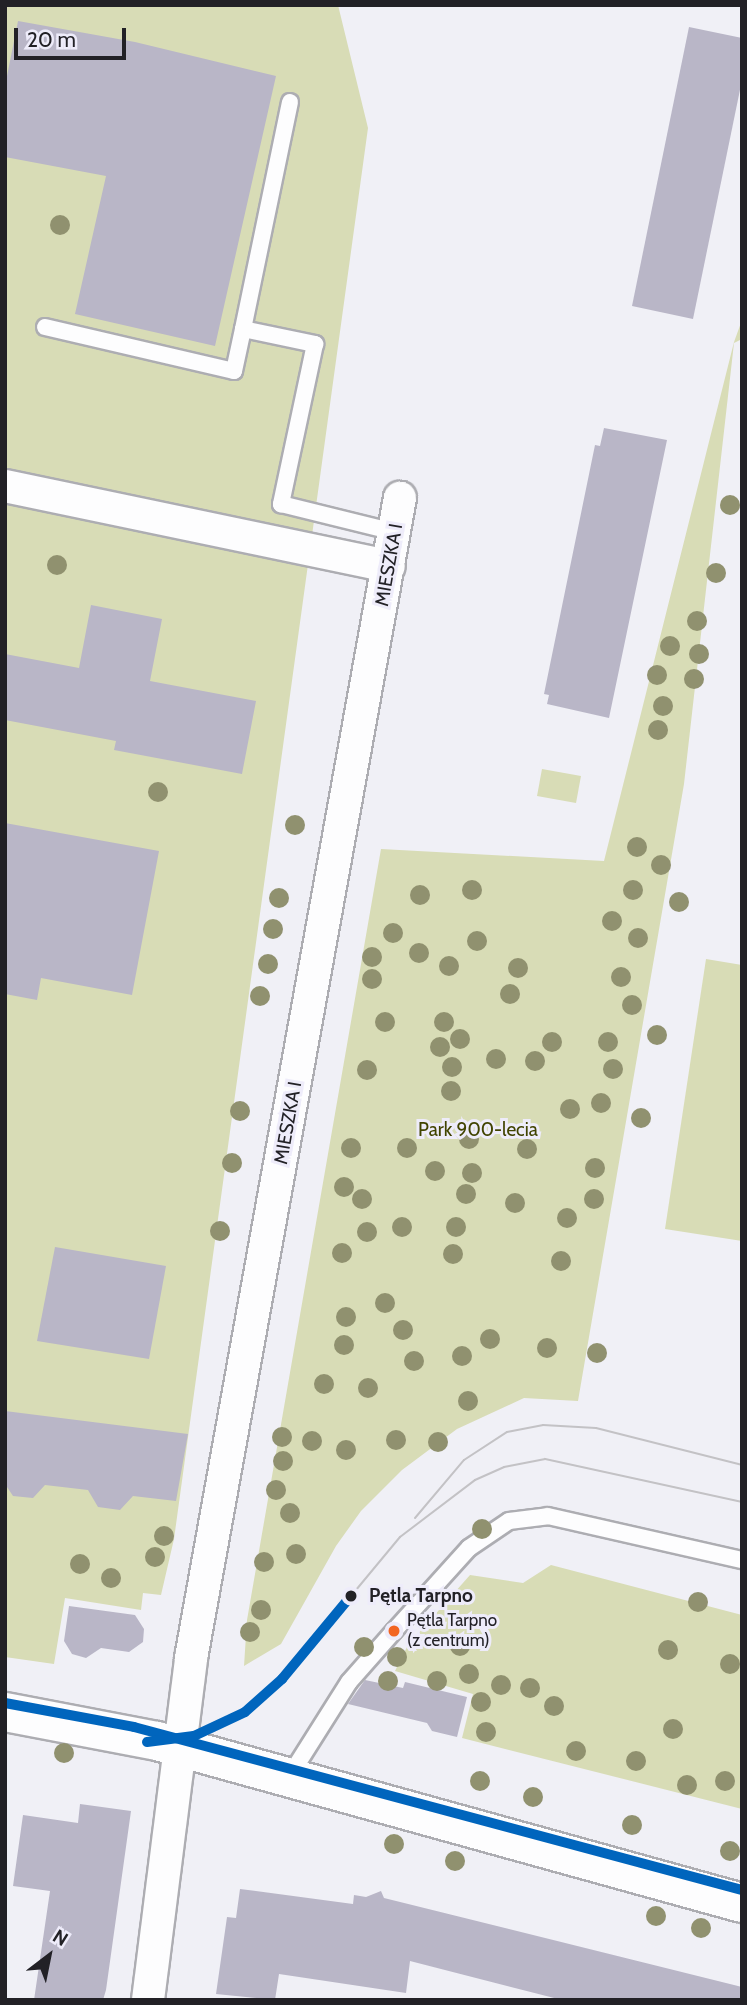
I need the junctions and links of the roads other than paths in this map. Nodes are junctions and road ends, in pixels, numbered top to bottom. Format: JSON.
{"nodes":[{"id":1,"x":290,"y":102,"type":"dead end"},
{"id":2,"x":45,"y":327,"type":"dead end"},
{"id":3,"x":243,"y":329,"type":"junction"},
{"id":4,"x":5,"y":486,"type":"edge"},
{"id":5,"x":400,"y":498,"type":"dead end"},
{"id":6,"x":395,"y":532,"type":"junction"},
{"id":7,"x":389,"y":566,"type":"junction"},
{"id":8,"x":742,"y":1560,"type":"edge"},
{"id":9,"x":5,"y":1712,"type":"edge"},
{"id":10,"x":179,"y":1748,"type":"junction"},
{"id":11,"x":288,"y":1779,"type":"junction"},
{"id":12,"x":742,"y":1903,"type":"edge"},
{"id":13,"x":149,"y":2000,"type":"edge"}],
"edges":[{"from":1,"to":3,"type":"lane"},
{"from":2,"to":3,"type":"lane"},
{"from":3,"to":6,"type":"lane"},
{"from":4,"to":7,"type":"street"},
{"from":5,"to":6,"type":"street","name":"MIESZKA I"},
{"from":6,"to":7,"type":"street","name":"MIESZKA I"},
{"from":7,"to":10,"type":"street","name":"MIESZKA I"},
{"from":8,"to":11,"type":"lane"},
{"from":9,"to":10,"type":"street"},
{"from":10,"to":11,"type":"street"},
{"from":10,"to":13,"type":"street","name":"MIESZKA I"},
{"from":11,"to":12,"type":"street"}]}
